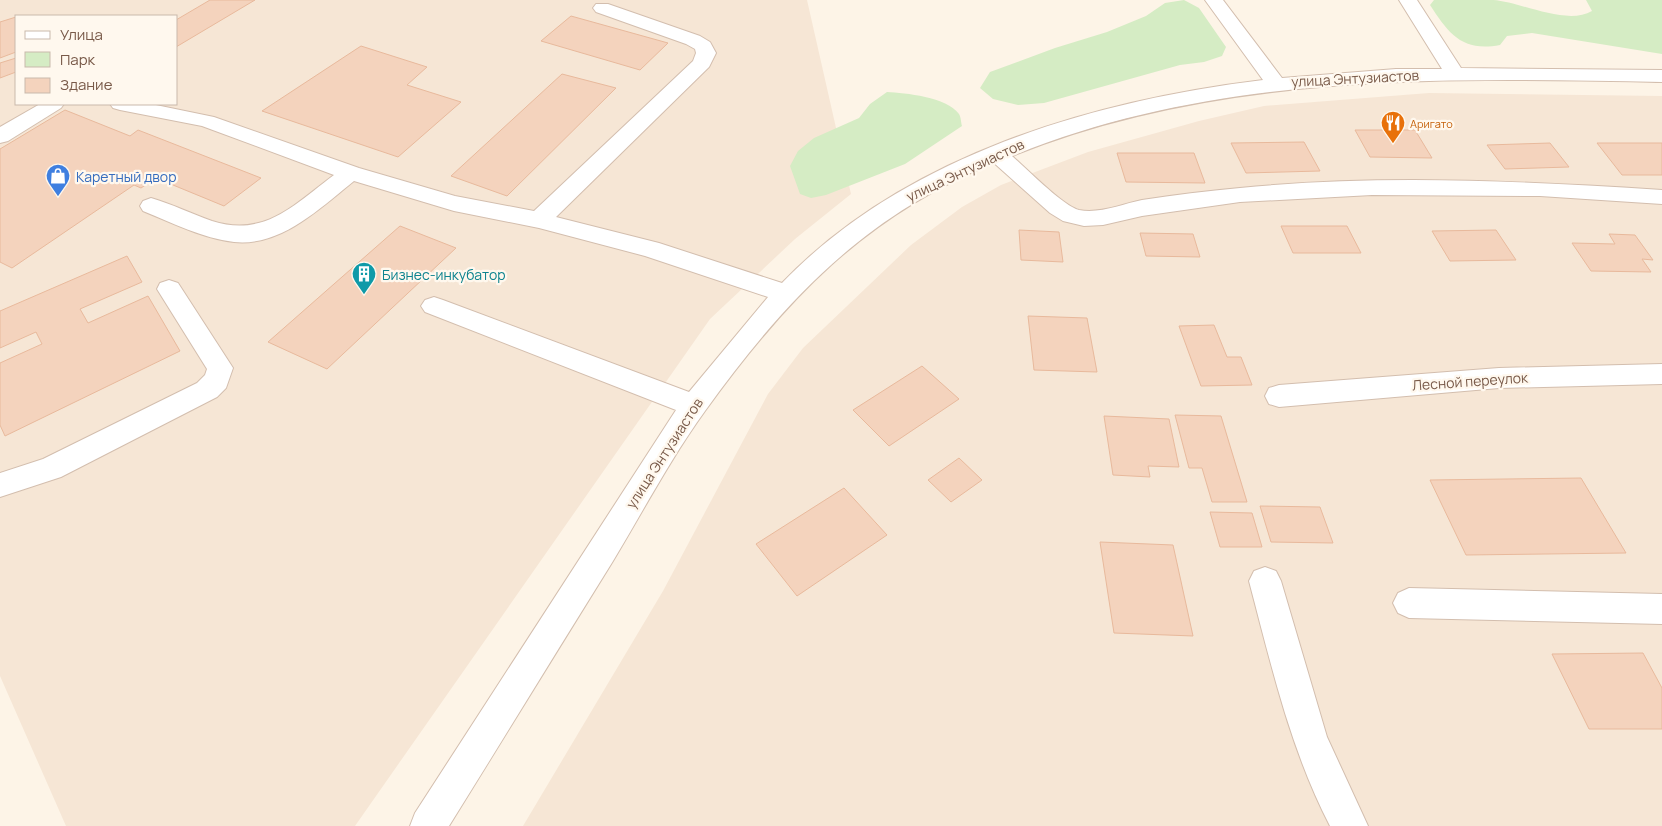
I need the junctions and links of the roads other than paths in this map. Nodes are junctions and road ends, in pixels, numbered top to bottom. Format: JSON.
{"nodes":[{"id":1,"x":1214,"y":0,"type":"edge"},
{"id":2,"x":1408,"y":0,"type":"edge"},
{"id":3,"x":602,"y":8,"type":"dead end"},
{"id":4,"x":1455,"y":74,"type":"junction"},
{"id":5,"x":1662,"y":76,"type":"edge"},
{"id":6,"x":1275,"y":83,"type":"junction"},
{"id":7,"x":52,"y":105,"type":"edge"},
{"id":8,"x":125,"y":105,"type":"edge"},
{"id":9,"x":0,"y":136,"type":"edge"},
{"id":10,"x":995,"y":153,"type":"junction"},
{"id":11,"x":351,"y":173,"type":"junction"},
{"id":12,"x":1662,"y":198,"type":"edge"},
{"id":13,"x":151,"y":206,"type":"dead end"},
{"id":14,"x":539,"y":220,"type":"junction"},
{"id":15,"x":169,"y":288,"type":"dead end"},
{"id":16,"x":786,"y":294,"type":"junction"},
{"id":17,"x":434,"y":306,"type":"dead end"},
{"id":18,"x":1662,"y":374,"type":"edge"},
{"id":19,"x":1278,"y":396,"type":"dead end"},
{"id":20,"x":694,"y":405,"type":"junction"},
{"id":21,"x":0,"y":485,"type":"edge"},
{"id":22,"x":1265,"y":581,"type":"dead end"},
{"id":23,"x":1409,"y":603,"type":"dead end"},
{"id":24,"x":1662,"y":609,"type":"edge"},
{"id":25,"x":428,"y":826,"type":"edge"},
{"id":26,"x":1350,"y":826,"type":"edge"}],
"edges":[{"from":1,"to":6,"type":"street"},
{"from":2,"to":4,"type":"street"},
{"from":3,"to":14,"type":"street"},
{"from":4,"to":5,"type":"street","name":"улица Энтузиастов"},
{"from":4,"to":6,"type":"street","name":"улица Энтузиастов"},
{"from":6,"to":10,"type":"street","name":"улица Энтузиастов"},
{"from":7,"to":9,"type":"street"},
{"from":8,"to":11,"type":"street"},
{"from":10,"to":12,"type":"street"},
{"from":10,"to":16,"type":"street","name":"улица Энтузиастов"},
{"from":11,"to":13,"type":"street"},
{"from":11,"to":14,"type":"street"},
{"from":14,"to":16,"type":"street"},
{"from":15,"to":21,"type":"street"},
{"from":16,"to":20,"type":"street","name":"улица Энтузиастов"},
{"from":17,"to":20,"type":"street"},
{"from":18,"to":19,"type":"street","name":"Лесной переулок"},
{"from":20,"to":25,"type":"street","name":"улица Энтузиастов"},
{"from":22,"to":26,"type":"street"},
{"from":23,"to":24,"type":"street"}]}
